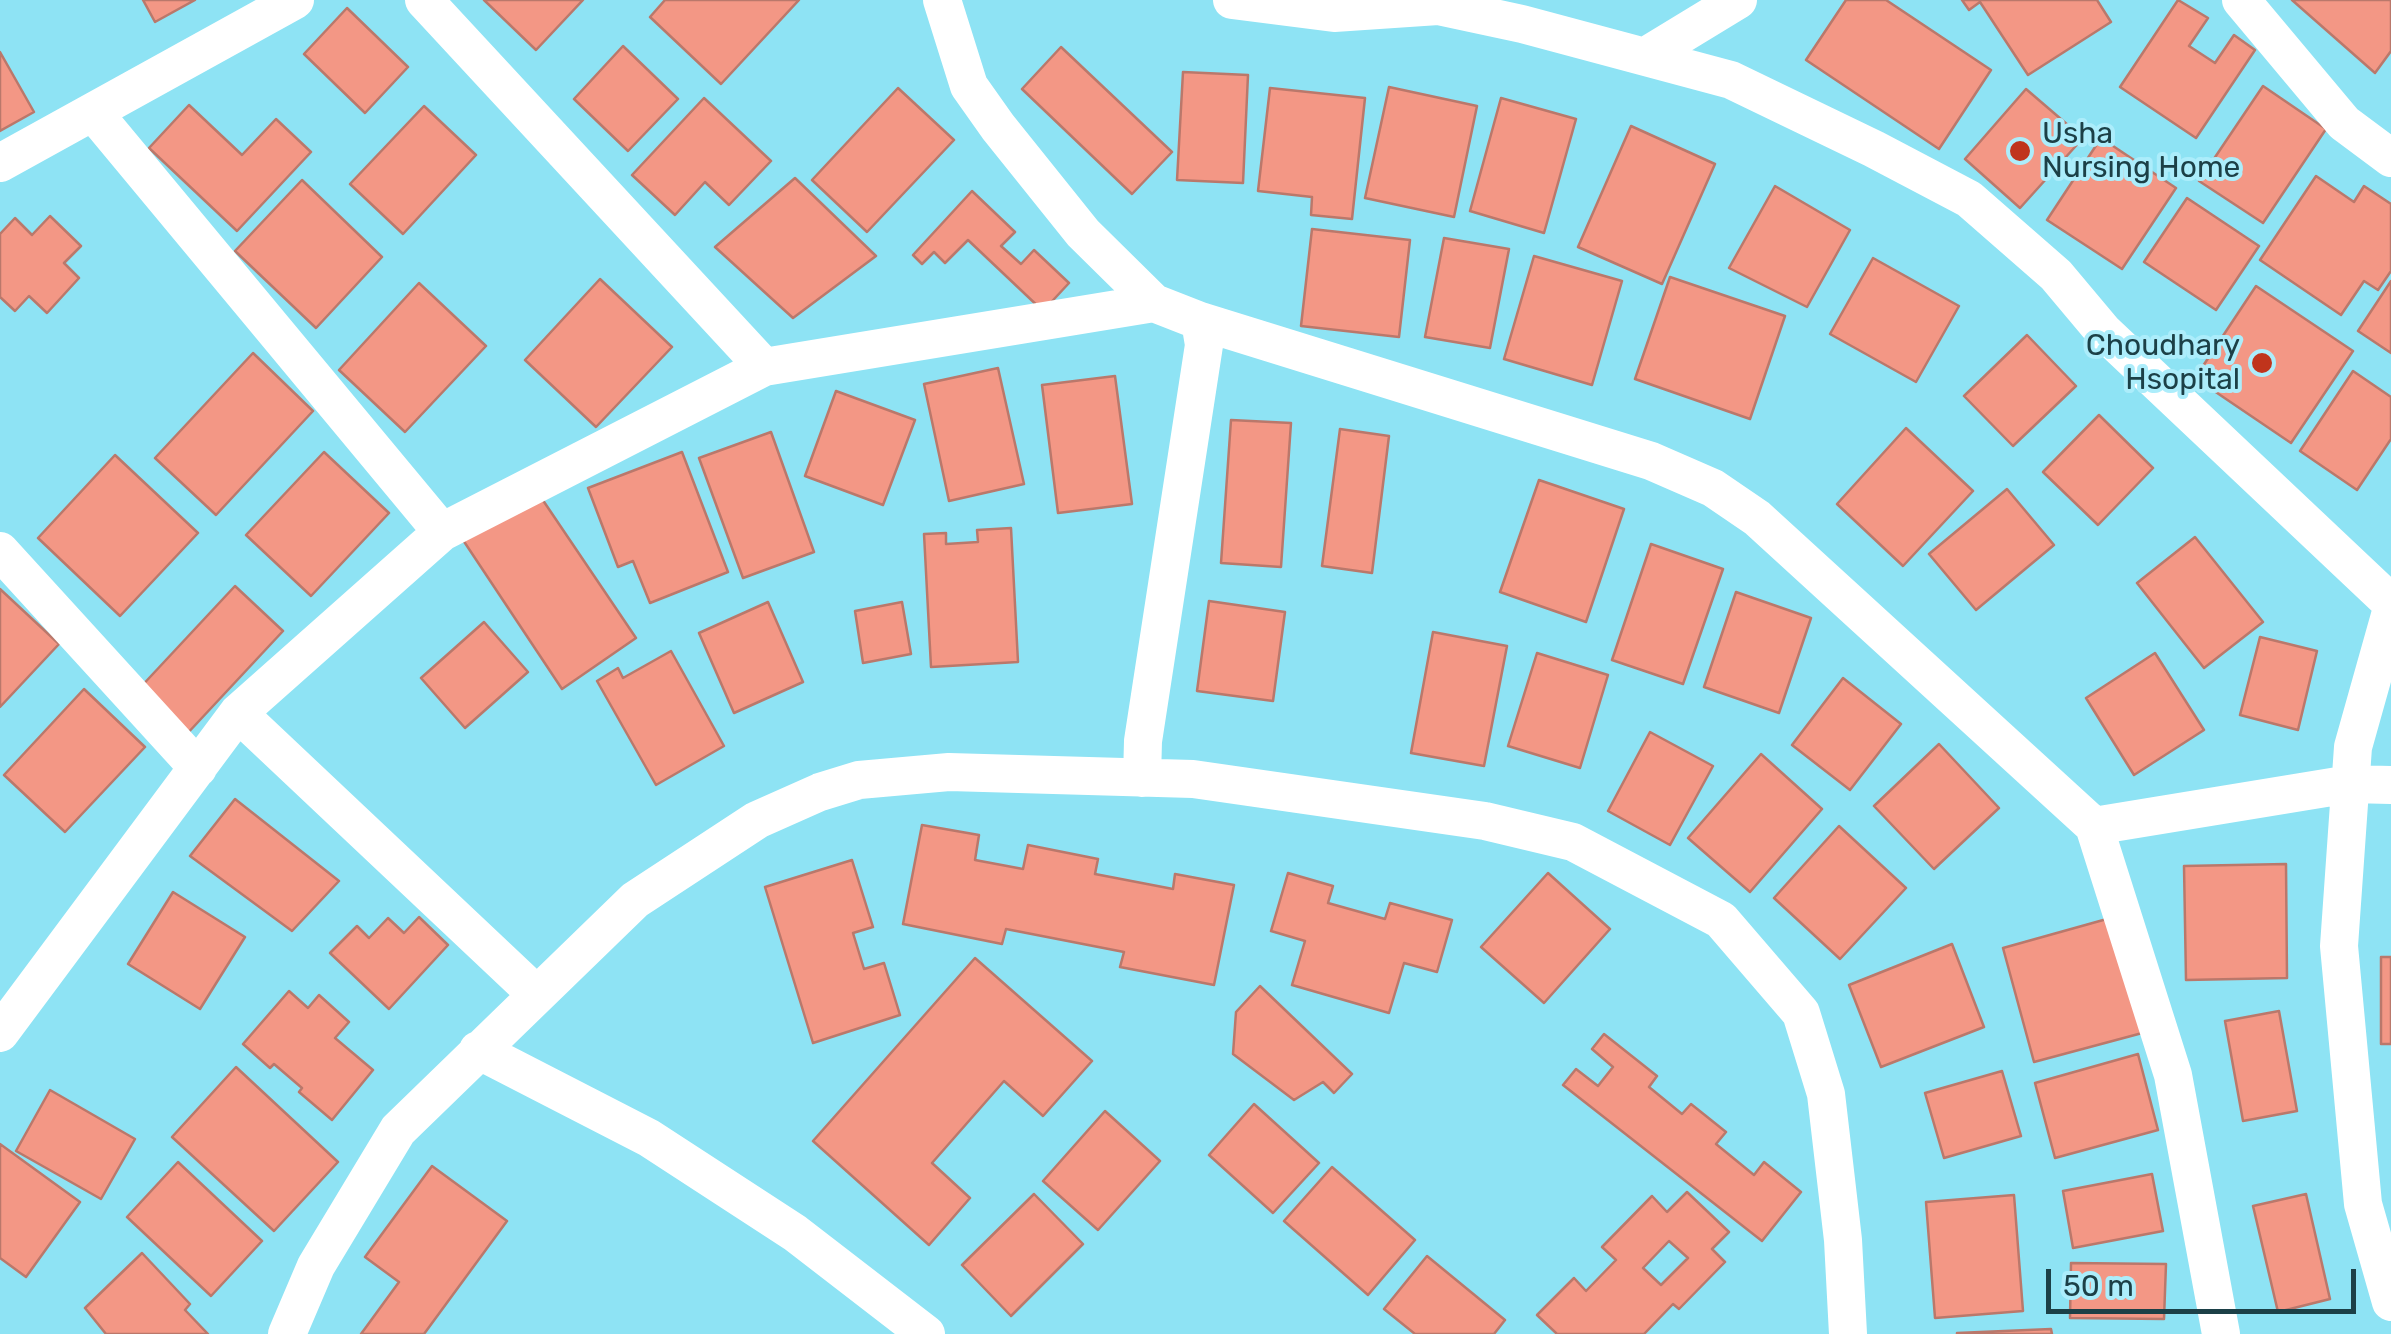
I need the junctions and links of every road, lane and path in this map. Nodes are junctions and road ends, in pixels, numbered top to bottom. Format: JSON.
{"nodes":[{"id":1,"x":295,"y":0,"type":"edge"},
{"id":2,"x":424,"y":0,"type":"edge"},
{"id":3,"x":942,"y":0,"type":"edge"},
{"id":4,"x":964,"y":0,"type":"edge"},
{"id":5,"x":977,"y":0,"type":"edge"},
{"id":6,"x":1232,"y":0,"type":"edge"},
{"id":7,"x":1738,"y":0,"type":"edge"},
{"id":8,"x":2241,"y":0,"type":"edge"},
{"id":9,"x":1330,"y":6,"type":"edge"},
{"id":10,"x":1646,"y":56,"type":"junction"},
{"id":11,"x":93,"y":112,"type":"junction"},
{"id":12,"x":2391,"y":158,"type":"edge"},
{"id":13,"x":0,"y":163,"type":"edge"},
{"id":14,"x":1154,"y":303,"type":"junction"},
{"id":15,"x":1200,"y":322,"type":"junction"},
{"id":16,"x":764,"y":367,"type":"junction"},
{"id":17,"x":442,"y":532,"type":"junction"},
{"id":18,"x":0,"y":552,"type":"edge"},
{"id":19,"x":2391,"y":603,"type":"edge"},
{"id":20,"x":2391,"y":612,"type":"edge"},
{"id":21,"x":238,"y":713,"type":"junction"},
{"id":22,"x":198,"y":768,"type":"junction"},
{"id":23,"x":1142,"y":778,"type":"junction"},
{"id":24,"x":2350,"y":784,"type":"junction"},
{"id":25,"x":2391,"y":786,"type":"edge"},
{"id":26,"x":2094,"y":826,"type":"junction"},
{"id":27,"x":536,"y":994,"type":"junction"},
{"id":28,"x":0,"y":1033,"type":"edge"},
{"id":29,"x":478,"y":1050,"type":"junction"},
{"id":30,"x":2391,"y":1302,"type":"edge"},
{"id":31,"x":287,"y":1334,"type":"edge"},
{"id":32,"x":926,"y":1334,"type":"edge"},
{"id":33,"x":1848,"y":1334,"type":"edge"},
{"id":34,"x":2221,"y":1334,"type":"edge"}],
"edges":[{"from":1,"to":11,"type":"street"},
{"from":2,"to":16,"type":"street"},
{"from":3,"to":14,"type":"street"},
{"from":4,"to":5,"type":"street"},
{"from":6,"to":9,"type":"street"},
{"from":7,"to":10,"type":"street"},
{"from":8,"to":12,"type":"street"},
{"from":9,"to":10,"type":"street"},
{"from":10,"to":19,"type":"street"},
{"from":11,"to":13,"type":"street"},
{"from":11,"to":17,"type":"street"},
{"from":14,"to":15,"type":"street"},
{"from":14,"to":16,"type":"street"},
{"from":15,"to":23,"type":"street"},
{"from":15,"to":26,"type":"street"},
{"from":16,"to":17,"type":"street"},
{"from":17,"to":21,"type":"street"},
{"from":18,"to":22,"type":"street"},
{"from":20,"to":24,"type":"street"},
{"from":21,"to":22,"type":"street"},
{"from":21,"to":27,"type":"street"},
{"from":22,"to":28,"type":"street"},
{"from":23,"to":27,"type":"street"},
{"from":23,"to":33,"type":"street"},
{"from":24,"to":25,"type":"street"},
{"from":24,"to":26,"type":"street"},
{"from":24,"to":30,"type":"street"},
{"from":26,"to":34,"type":"street"},
{"from":27,"to":29,"type":"street"},
{"from":29,"to":31,"type":"street"},
{"from":29,"to":32,"type":"street"}]}
